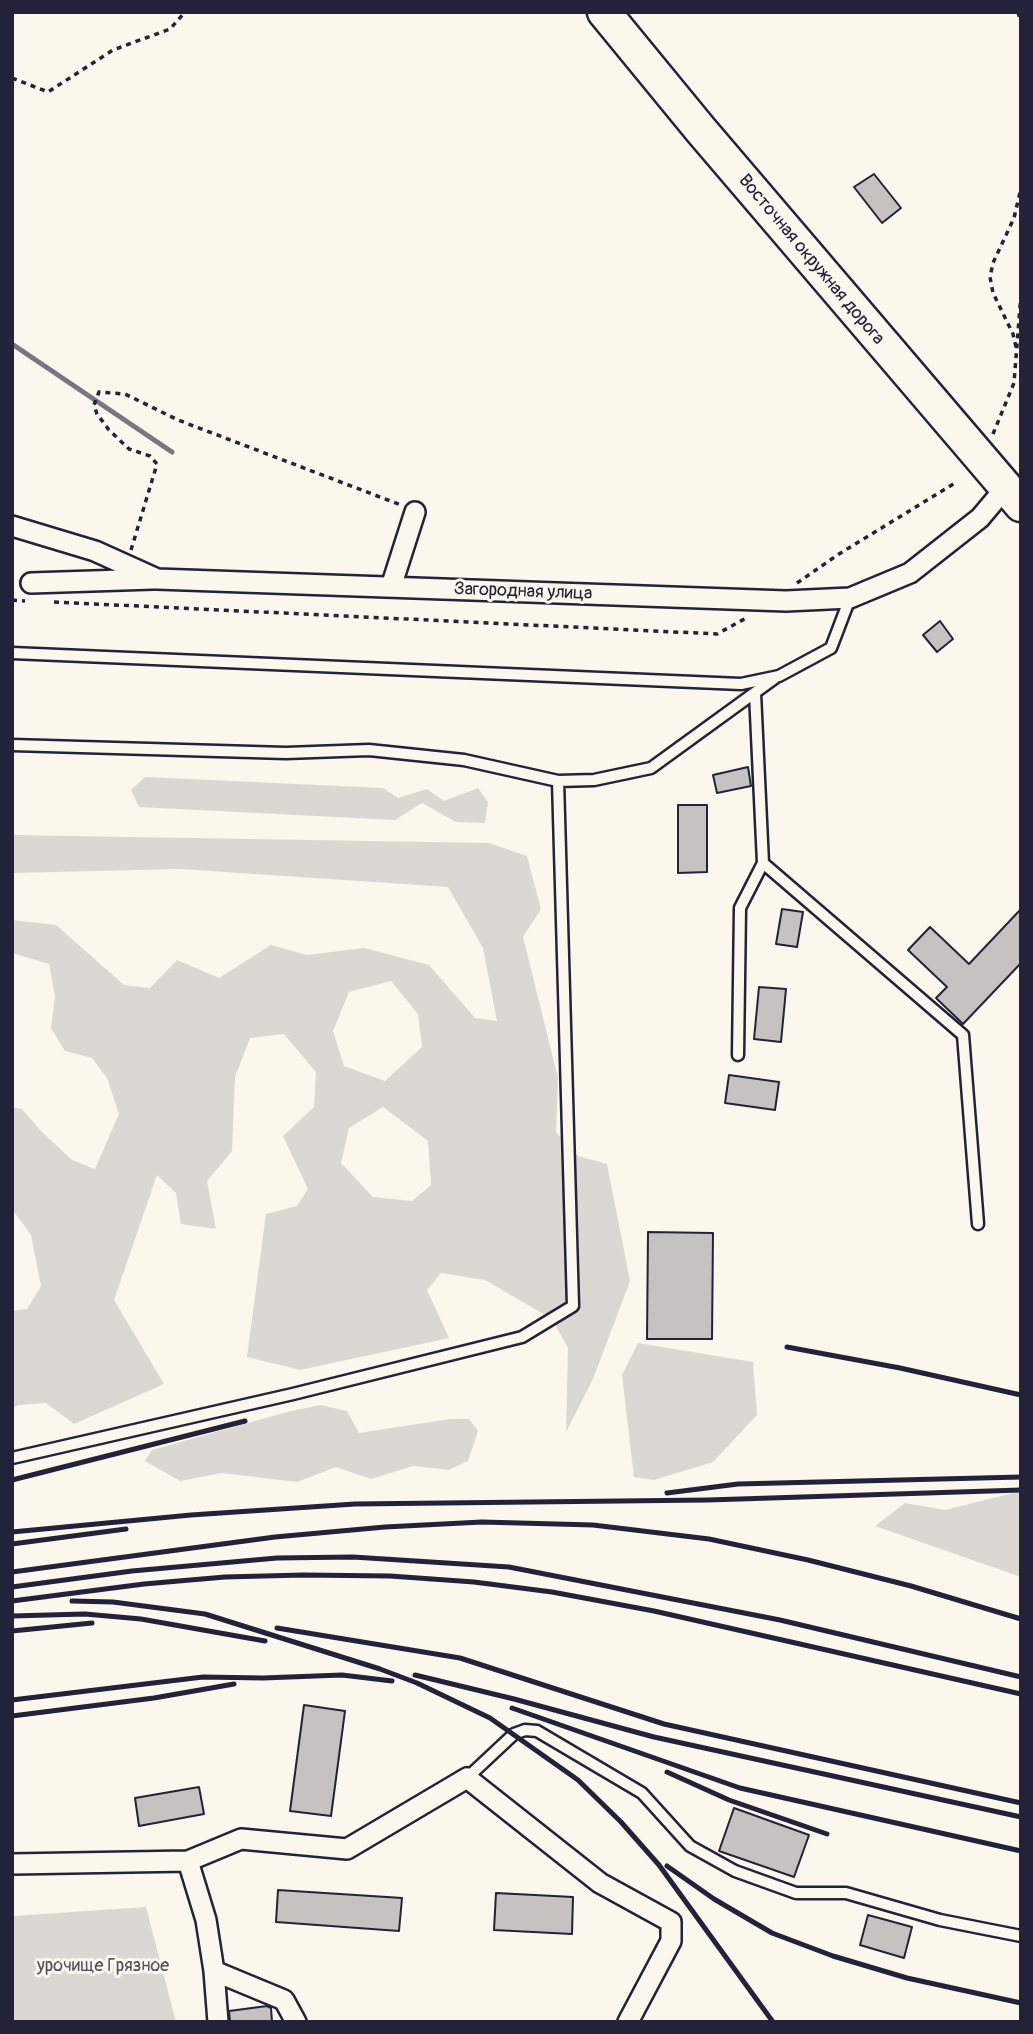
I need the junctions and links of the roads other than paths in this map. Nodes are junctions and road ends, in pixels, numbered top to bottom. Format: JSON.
{"nodes":[{"id":1,"x":604,"y":12,"type":"edge"},
{"id":2,"x":1013,"y":496,"type":"edge"},
{"id":3,"x":415,"y":512,"type":"road end"},
{"id":4,"x":12,"y":526,"type":"edge"},
{"id":5,"x":157,"y":579,"type":"junction"},
{"id":6,"x":31,"y":583,"type":"dead end"},
{"id":7,"x":391,"y":587,"type":"junction"},
{"id":8,"x":850,"y":598,"type":"junction"},
{"id":9,"x":12,"y":653,"type":"edge"},
{"id":10,"x":779,"y":676,"type":"junction"},
{"id":11,"x":755,"y":693,"type":"junction"},
{"id":12,"x":12,"y":745,"type":"edge"},
{"id":13,"x":558,"y":780,"type":"junction"},
{"id":14,"x":763,"y":863,"type":"junction"},
{"id":15,"x":738,"y":1055,"type":"dead end"},
{"id":16,"x":978,"y":1224,"type":"dead end"},
{"id":17,"x":12,"y":1458,"type":"edge"},
{"id":18,"x":467,"y":1779,"type":"junction"},
{"id":19,"x":188,"y":1861,"type":"junction"},
{"id":20,"x":12,"y":1864,"type":"edge"},
{"id":21,"x":1021,"y":1936,"type":"edge"},
{"id":22,"x":214,"y":1971,"type":"junction"},
{"id":23,"x":218,"y":2022,"type":"edge"},
{"id":24,"x":296,"y":2022,"type":"edge"},
{"id":25,"x":628,"y":2022,"type":"edge"}],
"edges":[{"from":1,"to":2,"type":"main road","name":"Восточная окружная дорога"},
{"from":2,"to":8,"type":"street","name":"Загородная улица"},
{"from":3,"to":7,"type":"street"},
{"from":4,"to":5,"type":"street","name":"Загородная улица"},
{"from":5,"to":6,"type":"street"},
{"from":5,"to":7,"type":"street","name":"Загородная улица"},
{"from":7,"to":8,"type":"street","name":"Загородная улица"},
{"from":8,"to":10,"type":"lane"},
{"from":9,"to":10,"type":"lane"},
{"from":10,"to":11,"type":"lane"},
{"from":11,"to":13,"type":"lane"},
{"from":11,"to":14,"type":"lane"},
{"from":12,"to":13,"type":"lane"},
{"from":13,"to":17,"type":"lane"},
{"from":14,"to":15,"type":"lane"},
{"from":14,"to":16,"type":"lane"},
{"from":18,"to":19,"type":"street"},
{"from":18,"to":21,"type":"lane"},
{"from":18,"to":25,"type":"street"},
{"from":19,"to":20,"type":"street"},
{"from":19,"to":22,"type":"street"},
{"from":22,"to":23,"type":"street"},
{"from":22,"to":24,"type":"street"}]}
